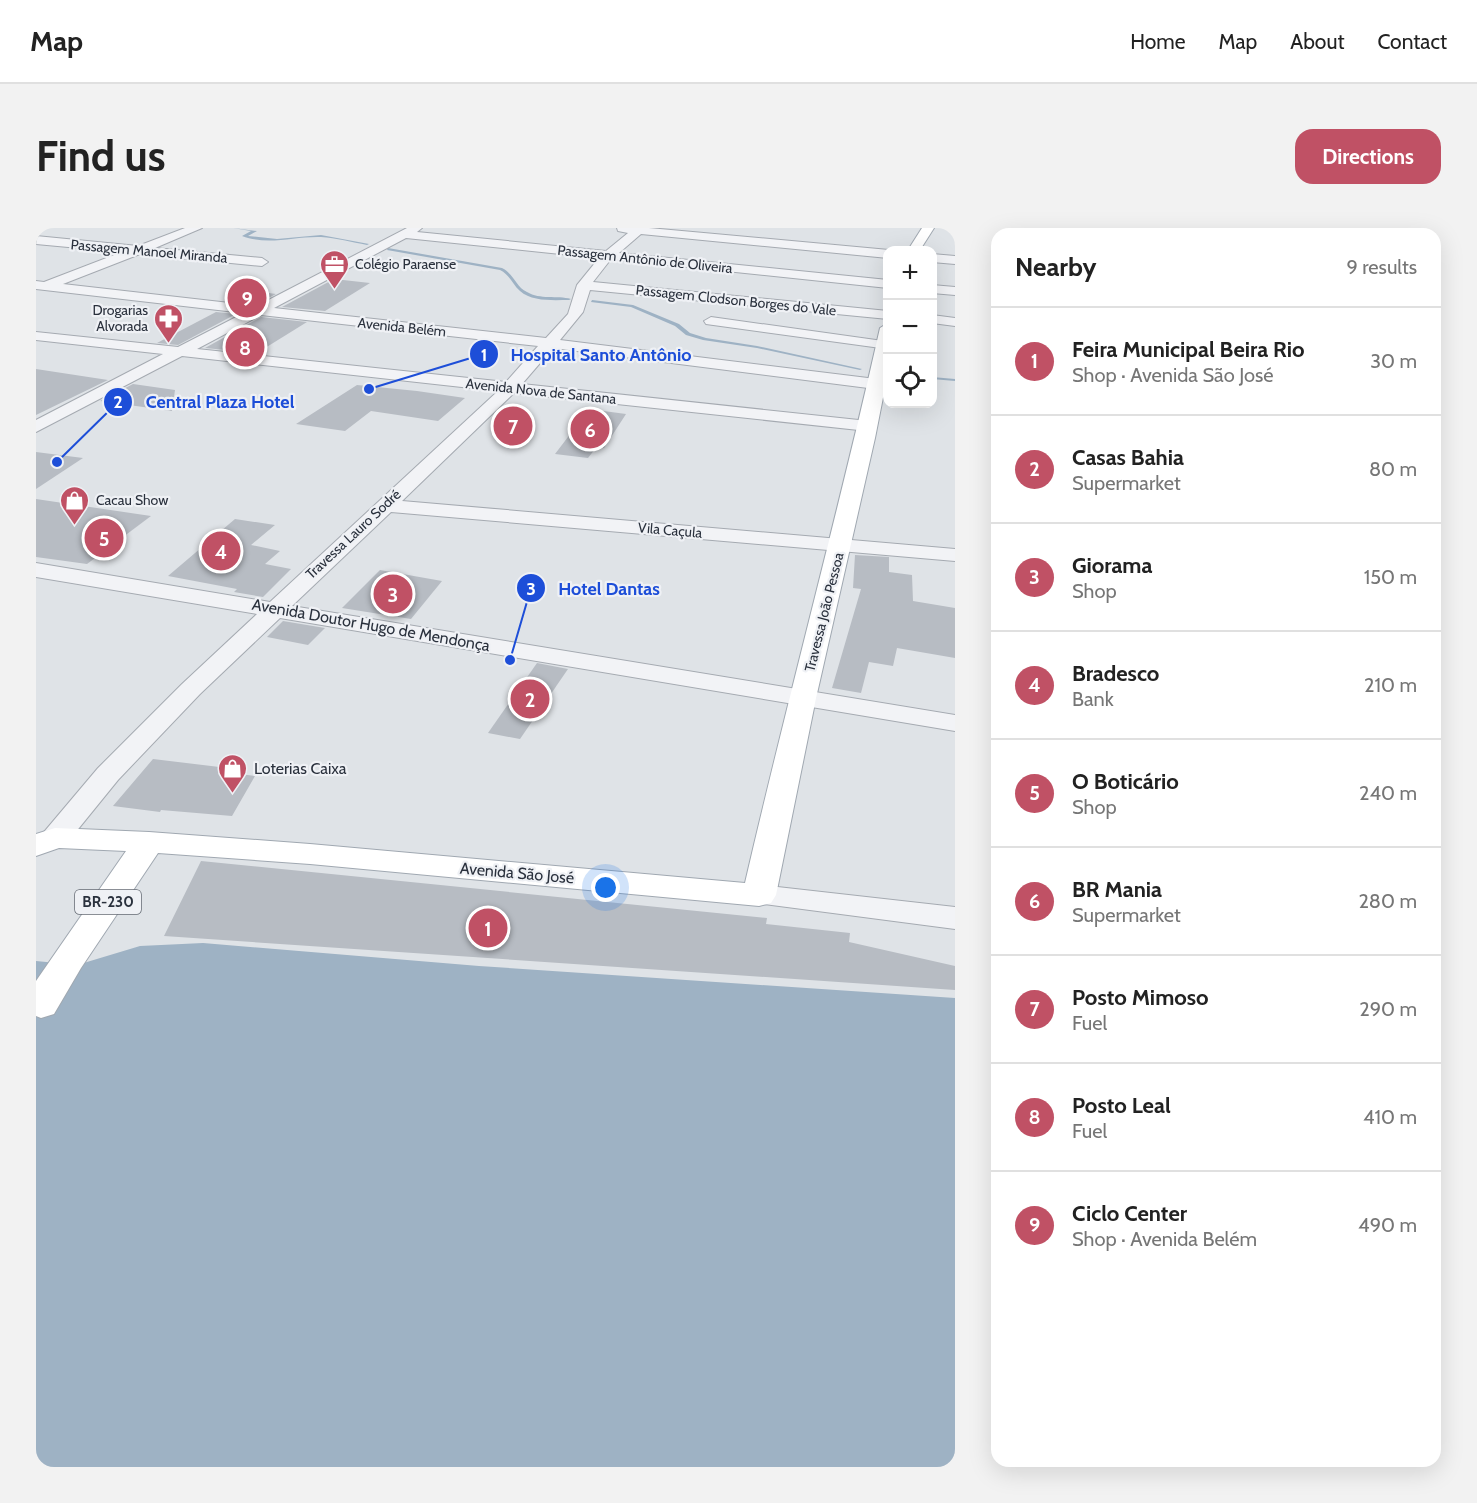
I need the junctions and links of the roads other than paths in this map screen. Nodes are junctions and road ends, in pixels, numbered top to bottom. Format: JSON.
{"nodes":[{"id":1,"x":154,"y":228,"type":"edge"},
{"id":2,"x":614,"y":228,"type":"edge"},
{"id":3,"x":928,"y":228,"type":"edge"},
{"id":4,"x":641,"y":229,"type":"edge"},
{"id":5,"x":192,"y":230,"type":"edge"},
{"id":6,"x":409,"y":231,"type":"edge"},
{"id":7,"x":36,"y":240,"type":"edge"},
{"id":8,"x":917,"y":246,"type":"edge"},
{"id":9,"x":140,"y":249,"type":"junction"},
{"id":10,"x":883,"y":253,"type":"edge"},
{"id":11,"x":610,"y":256,"type":"junction"},
{"id":12,"x":937,"y":258,"type":"edge"},
{"id":13,"x":955,"y":260,"type":"edge"},
{"id":14,"x":262,"y":262,"type":"dead end"},
{"id":15,"x":883,"y":283,"type":"edge"},
{"id":16,"x":584,"y":285,"type":"junction"},
{"id":17,"x":39,"y":287,"type":"edge"},
{"id":18,"x":937,"y":289,"type":"edge"},
{"id":19,"x":955,"y":291,"type":"edge"},
{"id":20,"x":257,"y":310,"type":"junction"},
{"id":21,"x":883,"y":315,"type":"edge"},
{"id":22,"x":937,"y":320,"type":"edge"},
{"id":23,"x":711,"y":321,"type":"dead end"},
{"id":24,"x":955,"y":322,"type":"edge"},
{"id":25,"x":36,"y":336,"type":"edge"},
{"id":26,"x":549,"y":343,"type":"junction"},
{"id":27,"x":36,"y":344,"type":"edge"},
{"id":28,"x":883,"y":346,"type":"joint"},
{"id":29,"x":171,"y":356,"type":"junction"},
{"id":30,"x":876,"y":384,"type":"junction"},
{"id":31,"x":506,"y":392,"type":"junction"},
{"id":32,"x":36,"y":427,"type":"edge"},
{"id":33,"x":867,"y":432,"type":"junction"},
{"id":34,"x":384,"y":505,"type":"junction"},
{"id":35,"x":840,"y":545,"type":"junction"},
{"id":36,"x":955,"y":555,"type":"edge"},
{"id":37,"x":36,"y":570,"type":"edge"},
{"id":38,"x":275,"y":609,"type":"junction"},
{"id":39,"x":802,"y":698,"type":"junction"},
{"id":40,"x":955,"y":723,"type":"edge"},
{"id":41,"x":45,"y":842,"type":"edge"},
{"id":42,"x":149,"y":842,"type":"junction"},
{"id":43,"x":759,"y":895,"type":"junction"},
{"id":44,"x":955,"y":918,"type":"edge"},
{"id":45,"x":41,"y":1004,"type":"dead end"}],
"edges":[{"from":1,"to":5,"type":"street"},
{"from":2,"to":4,"type":"street"},
{"from":3,"to":8,"type":"main road"},
{"from":4,"to":10,"type":"street"},
{"from":4,"to":11,"type":"street","name":"Travessa Lauro Sodré"},
{"from":5,"to":9,"type":"street"},
{"from":6,"to":11,"type":"street","name":"Passagem Antônio de Oliveira"},
{"from":6,"to":20,"type":"street"},
{"from":7,"to":9,"type":"street","name":"Passagem Manoel Miranda"},
{"from":9,"to":14,"type":"street","name":"Passagem Manoel Miranda"},
{"from":9,"to":17,"type":"street"},
{"from":11,"to":15,"type":"street","name":"Passagem Antônio de Oliveira"},
{"from":11,"to":16,"type":"street","name":"Travessa Lauro Sodré"},
{"from":12,"to":13,"type":"street"},
{"from":16,"to":21,"type":"street","name":"Passagem Clodson Borges do Vale"},
{"from":16,"to":26,"type":"street","name":"Travessa Lauro Sodré"},
{"from":17,"to":20,"type":"street","name":"Avenida Belém"},
{"from":18,"to":19,"type":"street"},
{"from":20,"to":26,"type":"street","name":"Avenida Belém"},
{"from":20,"to":29,"type":"street"},
{"from":22,"to":24,"type":"street"},
{"from":23,"to":28,"type":"street"},
{"from":25,"to":29,"type":"street","name":"Avenida Nova de Santana"},
{"from":26,"to":30,"type":"street","name":"Avenida Belém"},
{"from":26,"to":31,"type":"street","name":"Travessa Lauro Sodré"},
{"from":27,"to":29,"type":"street","name":"Avenida Nova de Santana"},
{"from":28,"to":30,"type":"main road","name":"Travessa João Pessoa"},
{"from":29,"to":31,"type":"street","name":"Avenida Nova de Santana"},
{"from":29,"to":32,"type":"street"},
{"from":30,"to":33,"type":"main road","name":"Travessa João Pessoa"},
{"from":31,"to":33,"type":"street","name":"Avenida Nova de Santana"},
{"from":31,"to":34,"type":"street","name":"Travessa Lauro Sodré"},
{"from":33,"to":35,"type":"main road","name":"Travessa João Pessoa"},
{"from":34,"to":35,"type":"street","name":"Vila Caçula"},
{"from":34,"to":38,"type":"street","name":"Travessa Lauro Sodré"},
{"from":35,"to":36,"type":"street","name":"Vila Caçula"},
{"from":35,"to":39,"type":"main road","name":"Travessa João Pessoa"},
{"from":37,"to":38,"type":"street","name":"Avenida Doutor Hugo de Mendonça"},
{"from":38,"to":39,"type":"street","name":"Avenida Doutor Hugo de Mendonça"},
{"from":38,"to":41,"type":"street","name":"Travessa Lauro Sodré"},
{"from":39,"to":40,"type":"street","name":"Avenida Doutor Hugo de Mendonça"},
{"from":39,"to":43,"type":"main road","name":"Travessa João Pessoa"},
{"from":41,"to":42,"type":"main road","name":"Avenida São José"},
{"from":42,"to":43,"type":"main road","name":"Avenida São José"},
{"from":42,"to":45,"type":"main road","number":"BR-230"},
{"from":43,"to":44,"type":"street","name":"Avenida São José"}]}
